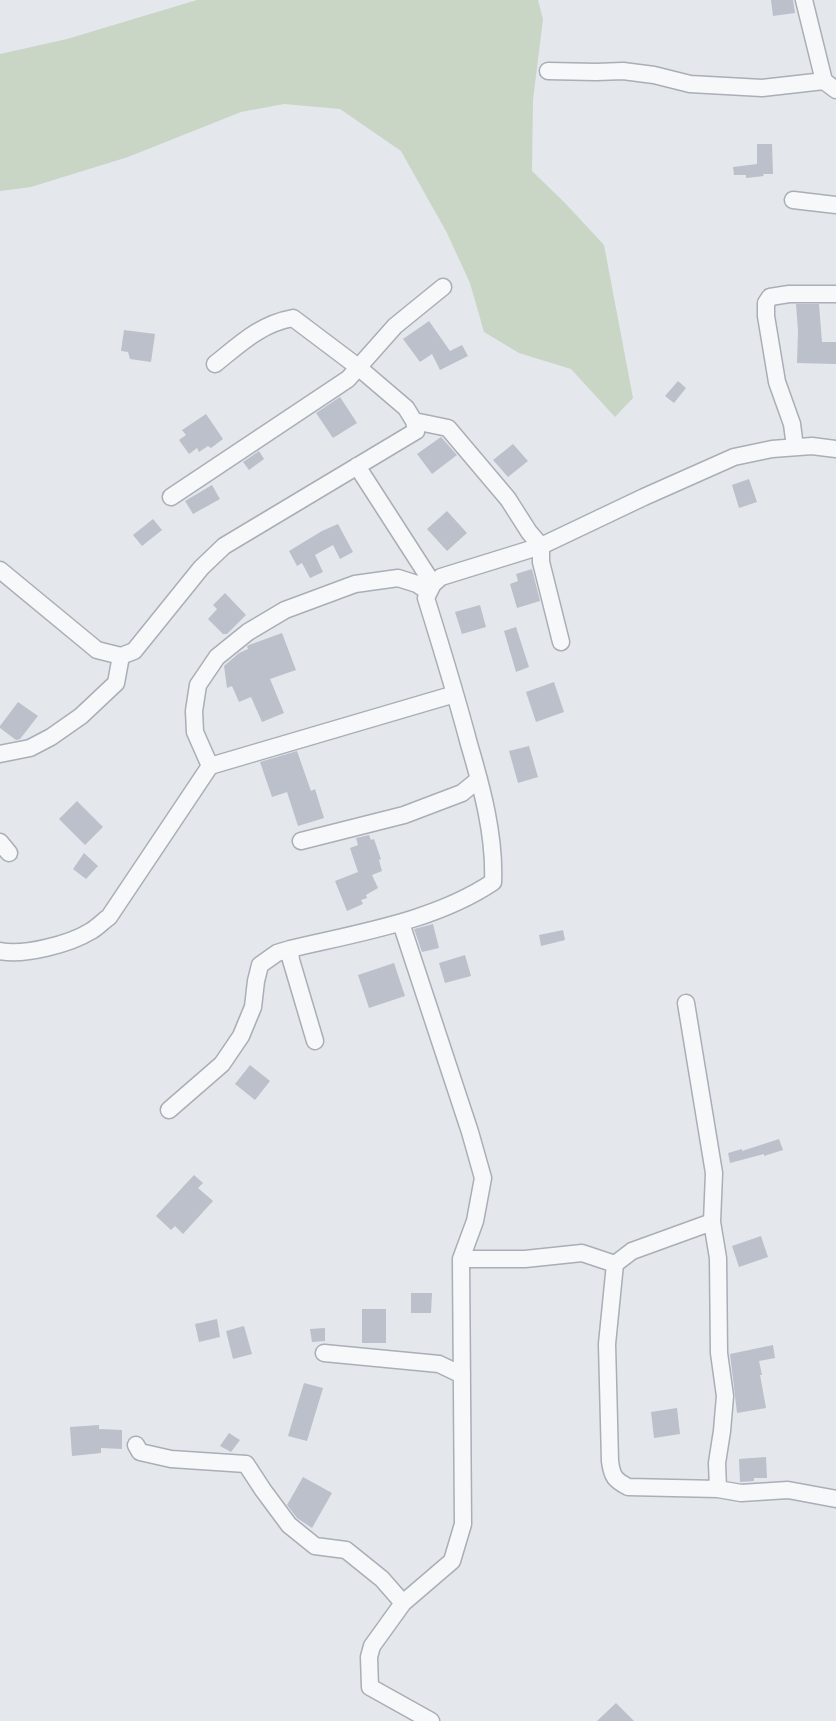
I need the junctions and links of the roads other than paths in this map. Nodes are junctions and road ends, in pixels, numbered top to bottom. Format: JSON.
{"nodes":[{"id":1,"x":804,"y":0,"type":"edge"},
{"id":2,"x":548,"y":71,"type":"dead end"},
{"id":3,"x":830,"y":86,"type":"edge"},
{"id":4,"x":793,"y":200,"type":"dead end"},
{"id":5,"x":836,"y":205,"type":"edge"},
{"id":6,"x":443,"y":287,"type":"dead end"},
{"id":7,"x":836,"y":294,"type":"edge"},
{"id":8,"x":215,"y":364,"type":"dead end"},
{"id":9,"x":358,"y":367,"type":"junction"},
{"id":10,"x":414,"y":421,"type":"junction"},
{"id":11,"x":795,"y":447,"type":"junction"},
{"id":12,"x":836,"y":449,"type":"edge"},
{"id":13,"x":356,"y":466,"type":"junction"},
{"id":14,"x":171,"y":497,"type":"dead end"},
{"id":15,"x":541,"y":546,"type":"junction"},
{"id":16,"x":0,"y":570,"type":"edge"},
{"id":17,"x":431,"y":588,"type":"junction"},
{"id":18,"x":561,"y":642,"type":"dead end"},
{"id":19,"x":121,"y":656,"type":"junction"},
{"id":20,"x":455,"y":694,"type":"junction"},
{"id":21,"x":0,"y":754,"type":"edge"},
{"id":22,"x":210,"y":766,"type":"junction"},
{"id":23,"x":479,"y":779,"type":"junction"},
{"id":24,"x":301,"y":841,"type":"dead end"},
{"id":25,"x":401,"y":923,"type":"junction"},
{"id":26,"x":290,"y":949,"type":"junction"},
{"id":27,"x":0,"y":951,"type":"edge"},
{"id":28,"x":686,"y":1003,"type":"dead end"},
{"id":29,"x":316,"y":1041,"type":"dead end"},
{"id":30,"x":169,"y":1110,"type":"dead end"},
{"id":31,"x":712,"y":1222,"type":"junction"},
{"id":32,"x":460,"y":1259,"type":"junction"},
{"id":33,"x":615,"y":1264,"type":"junction"},
{"id":34,"x":324,"y":1353,"type":"dead end"},
{"id":35,"x":462,"y":1375,"type":"junction"},
{"id":36,"x":136,"y":1445,"type":"dead end"},
{"id":37,"x":718,"y":1489,"type":"junction"},
{"id":38,"x":836,"y":1499,"type":"edge"},
{"id":39,"x":402,"y":1603,"type":"junction"},
{"id":40,"x":431,"y":1721,"type":"edge"}],
"edges":[{"from":1,"to":3,"type":"street"},
{"from":2,"to":3,"type":"street"},
{"from":4,"to":5,"type":"street"},
{"from":6,"to":9,"type":"street"},
{"from":7,"to":11,"type":"street"},
{"from":8,"to":9,"type":"street"},
{"from":9,"to":10,"type":"street"},
{"from":9,"to":14,"type":"street"},
{"from":10,"to":13,"type":"street"},
{"from":10,"to":15,"type":"street"},
{"from":11,"to":12,"type":"street"},
{"from":11,"to":15,"type":"street"},
{"from":13,"to":17,"type":"street"},
{"from":13,"to":19,"type":"street"},
{"from":15,"to":17,"type":"street"},
{"from":15,"to":18,"type":"street"},
{"from":16,"to":19,"type":"street"},
{"from":17,"to":20,"type":"street"},
{"from":17,"to":22,"type":"street"},
{"from":19,"to":21,"type":"street"},
{"from":20,"to":22,"type":"street"},
{"from":20,"to":23,"type":"street"},
{"from":22,"to":27,"type":"street"},
{"from":23,"to":24,"type":"street"},
{"from":23,"to":25,"type":"street"},
{"from":25,"to":26,"type":"street"},
{"from":25,"to":32,"type":"street"},
{"from":26,"to":29,"type":"street"},
{"from":26,"to":30,"type":"street"},
{"from":28,"to":31,"type":"street"},
{"from":31,"to":33,"type":"street"},
{"from":31,"to":37,"type":"street"},
{"from":32,"to":33,"type":"street"},
{"from":32,"to":35,"type":"street"},
{"from":33,"to":37,"type":"street"},
{"from":34,"to":35,"type":"street"},
{"from":35,"to":39,"type":"street"},
{"from":36,"to":39,"type":"street"},
{"from":37,"to":38,"type":"street"},
{"from":39,"to":40,"type":"street"}]}
